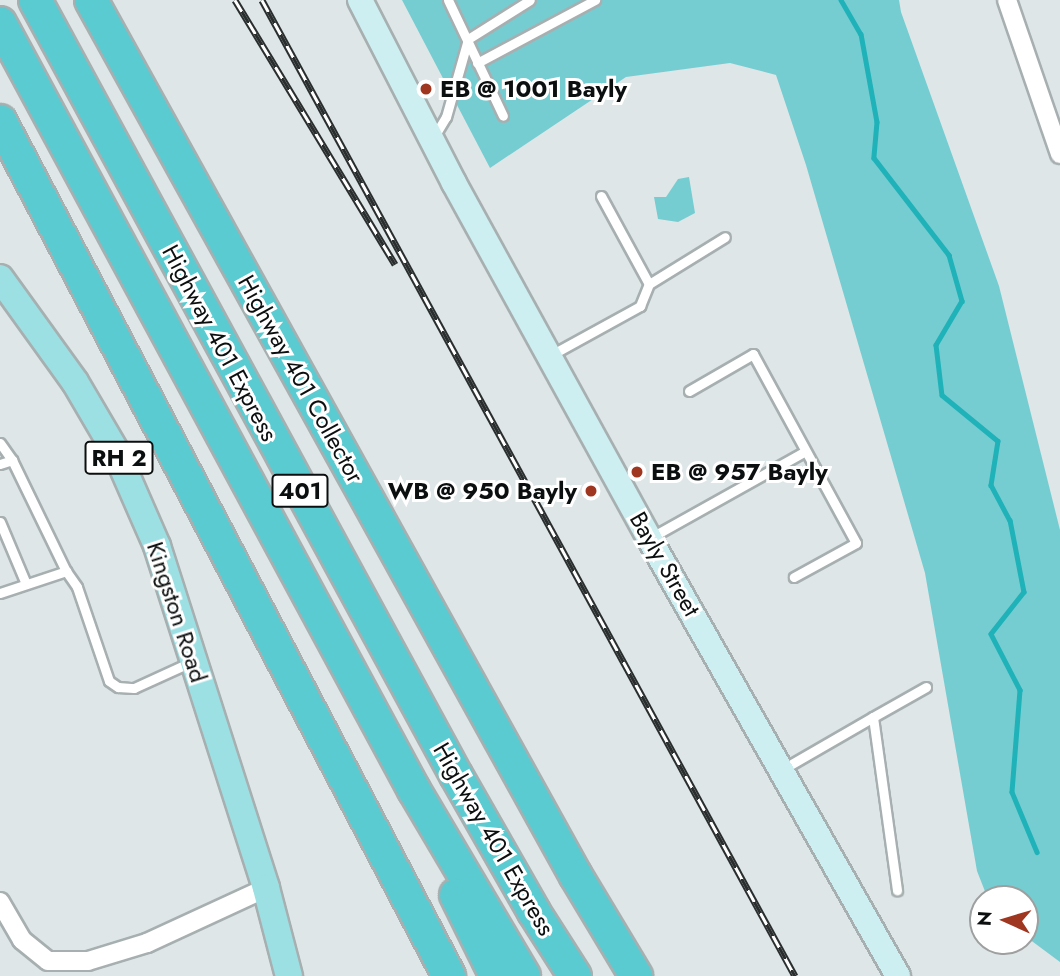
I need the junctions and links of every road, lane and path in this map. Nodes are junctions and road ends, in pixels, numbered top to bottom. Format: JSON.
{"nodes":[{"id":1,"x":35,"y":0,"type":"edge"},
{"id":2,"x":91,"y":0,"type":"edge"},
{"id":3,"x":360,"y":0,"type":"edge"},
{"id":4,"x":448,"y":0,"type":"edge"},
{"id":5,"x":530,"y":0,"type":"edge"},
{"id":6,"x":595,"y":0,"type":"edge"},
{"id":7,"x":1007,"y":0,"type":"edge"},
{"id":8,"x":0,"y":23,"type":"edge"},
{"id":9,"x":468,"y":39,"type":"junction"},
{"id":10,"x":477,"y":63,"type":"junction"},
{"id":11,"x":503,"y":116,"type":"dead end"},
{"id":12,"x":0,"y":121,"type":"edge"},
{"id":13,"x":432,"y":140,"type":"junction"},
{"id":14,"x":1060,"y":154,"type":"edge"},
{"id":15,"x":601,"y":196,"type":"dead end"},
{"id":16,"x":725,"y":237,"type":"dead end"},
{"id":17,"x":0,"y":278,"type":"edge"},
{"id":18,"x":649,"y":284,"type":"junction"},
{"id":19,"x":549,"y":356,"type":"junction"},
{"id":20,"x":689,"y":391,"type":"dead end"},
{"id":21,"x":0,"y":443,"type":"edge"},
{"id":22,"x":804,"y":452,"type":"junction"},
{"id":23,"x":12,"y":460,"type":"junction"},
{"id":24,"x":0,"y":464,"type":"edge"},
{"id":25,"x":0,"y":522,"type":"edge"},
{"id":26,"x":649,"y":538,"type":"junction"},
{"id":27,"x":66,"y":570,"type":"junction"},
{"id":28,"x":794,"y":577,"type":"dead end"},
{"id":29,"x":26,"y":584,"type":"junction"},
{"id":30,"x":0,"y":593,"type":"edge"},
{"id":31,"x":193,"y":661,"type":"junction"},
{"id":32,"x":926,"y":687,"type":"dead end"},
{"id":33,"x":873,"y":718,"type":"junction"},
{"id":34,"x":782,"y":769,"type":"junction"},
{"id":35,"x":414,"y":789,"type":"junction"},
{"id":36,"x":266,"y":888,"type":"junction"},
{"id":37,"x":897,"y":890,"type":"dead end"},
{"id":38,"x":0,"y":902,"type":"edge"},
{"id":39,"x":289,"y":976,"type":"edge"},
{"id":40,"x":449,"y":976,"type":"edge"},
{"id":41,"x":496,"y":976,"type":"edge"},
{"id":42,"x":524,"y":976,"type":"edge"},
{"id":43,"x":575,"y":976,"type":"edge"},
{"id":44,"x":636,"y":976,"type":"edge"},
{"id":45,"x":898,"y":976,"type":"edge"}],
"edges":[{"from":1,"to":43,"type":"highway","name":"Highway 401 Express","number":"401"},
{"from":2,"to":44,"type":"highway","name":"Highway 401 Collector","number":"401"},
{"from":3,"to":13,"type":"main road","name":"Bayly Street"},
{"from":4,"to":9,"type":"lane"},
{"from":5,"to":9,"type":"lane"},
{"from":6,"to":10,"type":"lane"},
{"from":7,"to":14,"type":"street"},
{"from":8,"to":35,"type":"highway","name":"Highway 401 Express","number":"401"},
{"from":9,"to":10,"type":"lane"},
{"from":9,"to":13,"type":"lane"},
{"from":10,"to":11,"type":"lane"},
{"from":12,"to":40,"type":"highway"},
{"from":13,"to":19,"type":"main road","name":"Bayly Street"},
{"from":15,"to":18,"type":"lane"},
{"from":16,"to":18,"type":"lane"},
{"from":17,"to":31,"type":"main road","name":"Kingston Road","number":"RH 2"},
{"from":18,"to":19,"type":"lane"},
{"from":19,"to":26,"type":"main road","name":"Bayly Street"},
{"from":20,"to":22,"type":"lane"},
{"from":21,"to":23,"type":"lane"},
{"from":22,"to":26,"type":"lane"},
{"from":22,"to":28,"type":"lane"},
{"from":23,"to":24,"type":"lane"},
{"from":23,"to":27,"type":"lane"},
{"from":25,"to":29,"type":"lane"},
{"from":26,"to":34,"type":"main road","name":"Bayly Street"},
{"from":27,"to":29,"type":"lane"},
{"from":27,"to":31,"type":"lane"},
{"from":29,"to":30,"type":"lane"},
{"from":31,"to":36,"type":"main road","name":"Kingston Road","number":"RH 2"},
{"from":32,"to":33,"type":"lane"},
{"from":33,"to":34,"type":"lane"},
{"from":33,"to":37,"type":"lane"},
{"from":34,"to":45,"type":"main road","name":"Bayly Street"},
{"from":35,"to":41,"type":"highway"},
{"from":35,"to":42,"type":"highway","name":"Highway 401 Express","number":"401"},
{"from":36,"to":38,"type":"street"},
{"from":36,"to":39,"type":"main road","name":"Kingston Road","number":"RH 2"}]}
